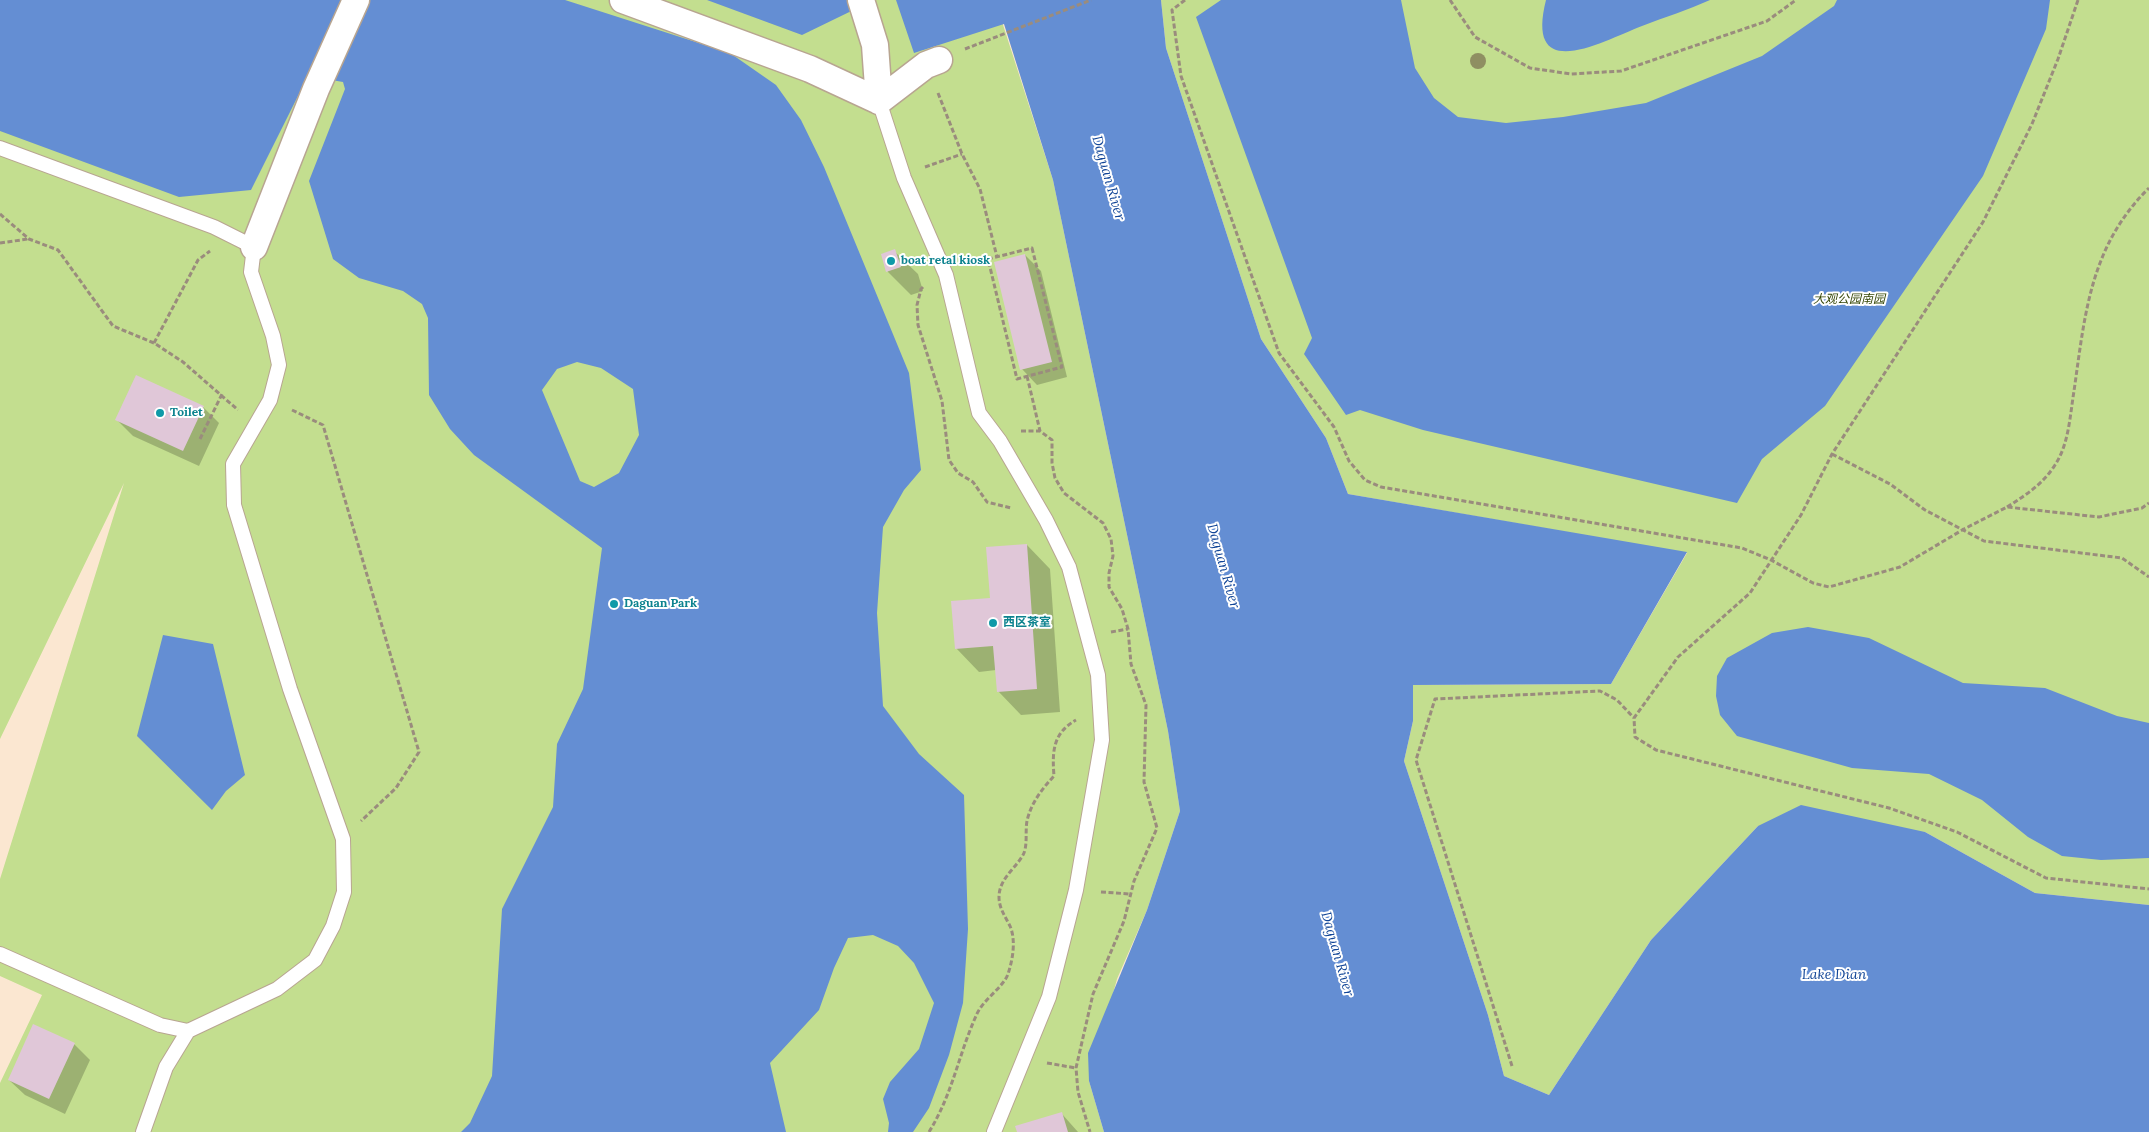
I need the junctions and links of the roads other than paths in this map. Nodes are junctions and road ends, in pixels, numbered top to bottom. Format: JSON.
{"nodes":[{"id":1,"x":356,"y":0,"type":"edge"},
{"id":2,"x":623,"y":0,"type":"edge"},
{"id":3,"x":862,"y":2,"type":"edge"},
{"id":4,"x":933,"y":62,"type":"road end"},
{"id":5,"x":879,"y":101,"type":"junction"},
{"id":6,"x":0,"y":148,"type":"edge"},
{"id":7,"x":254,"y":247,"type":"junction"},
{"id":8,"x":0,"y":954,"type":"edge"},
{"id":9,"x":188,"y":1031,"type":"junction"},
{"id":10,"x":143,"y":1132,"type":"edge"},
{"id":11,"x":994,"y":1132,"type":"edge"}],
"edges":[{"from":1,"to":7,"type":"street"},
{"from":2,"to":5,"type":"street"},
{"from":3,"to":5,"type":"street"},
{"from":4,"to":5,"type":"street"},
{"from":5,"to":11,"type":"lane"},
{"from":6,"to":7,"type":"lane"},
{"from":7,"to":9,"type":"lane"},
{"from":8,"to":9,"type":"lane"},
{"from":9,"to":10,"type":"lane"}]}
